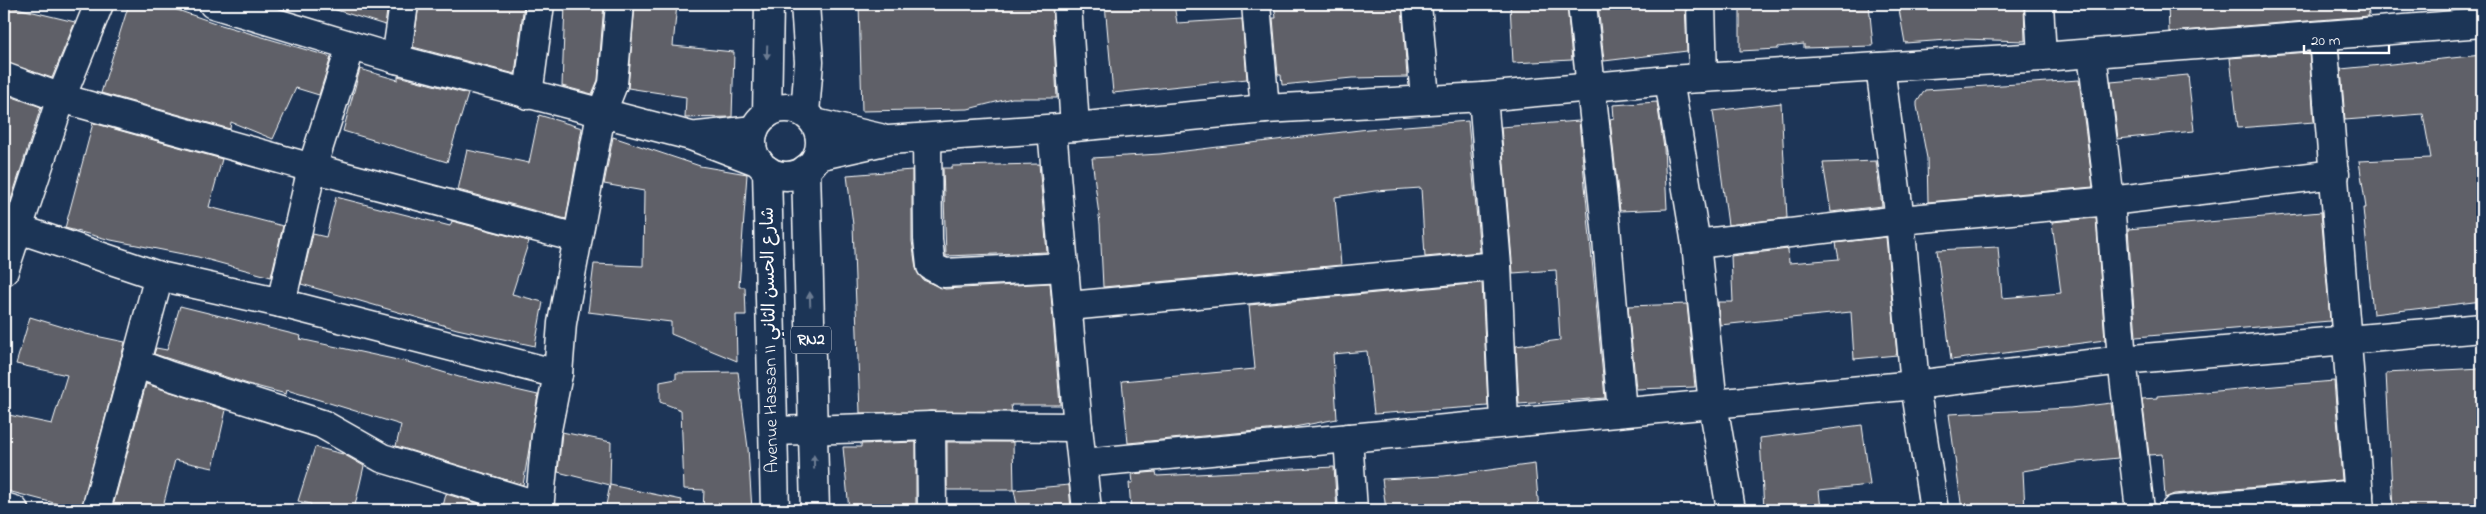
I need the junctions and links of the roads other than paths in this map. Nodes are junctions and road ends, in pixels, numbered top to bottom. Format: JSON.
{"nodes":[{"id":1,"x":99,"y":4,"type":"edge"},
{"id":2,"x":213,"y":4,"type":"edge"},
{"id":3,"x":404,"y":4,"type":"edge"},
{"id":4,"x":540,"y":4,"type":"edge"},
{"id":5,"x":620,"y":4,"type":"edge"},
{"id":6,"x":769,"y":4,"type":"edge"},
{"id":7,"x":805,"y":4,"type":"edge"},
{"id":8,"x":1067,"y":4,"type":"edge"},
{"id":9,"x":1256,"y":4,"type":"edge"},
{"id":10,"x":1417,"y":4,"type":"edge"},
{"id":11,"x":1582,"y":4,"type":"edge"},
{"id":12,"x":1701,"y":4,"type":"edge"},
{"id":13,"x":2039,"y":4,"type":"edge"},
{"id":14,"x":247,"y":9,"type":"edge"},
{"id":15,"x":2482,"y":23,"type":"edge"},
{"id":16,"x":2323,"y":37,"type":"junction"},
{"id":17,"x":351,"y":46,"type":"junction"},
{"id":18,"x":2092,"y":54,"type":"junction"},
{"id":19,"x":2042,"y":57,"type":"junction"},
{"id":20,"x":396,"y":59,"type":"junction"},
{"id":21,"x":1880,"y":67,"type":"junction"},
{"id":22,"x":4,"y":77,"type":"edge"},
{"id":23,"x":1704,"y":78,"type":"junction"},
{"id":24,"x":1669,"y":80,"type":"junction"},
{"id":25,"x":1590,"y":87,"type":"junction"},
{"id":26,"x":528,"y":95,"type":"junction"},
{"id":27,"x":1483,"y":97,"type":"junction"},
{"id":28,"x":61,"y":98,"type":"junction"},
{"id":29,"x":1425,"y":99,"type":"junction"},
{"id":30,"x":1265,"y":109,"type":"junction"},
{"id":31,"x":601,"y":114,"type":"junction"},
{"id":32,"x":810,"y":118,"type":"junction"},
{"id":33,"x":760,"y":122,"type":"junction"},
{"id":34,"x":1064,"y":128,"type":"junction"},
{"id":35,"x":691,"y":136,"type":"junction"},
{"id":36,"x":927,"y":138,"type":"junction"},
{"id":37,"x":889,"y":140,"type":"junction"},
{"id":38,"x":811,"y":163,"type":"junction"},
{"id":39,"x":763,"y":166,"type":"junction"},
{"id":40,"x":312,"y":168,"type":"junction"},
{"id":41,"x":2335,"y":174,"type":"junction"},
{"id":42,"x":2110,"y":201,"type":"junction"},
{"id":43,"x":1900,"y":220,"type":"junction"},
{"id":44,"x":10,"y":227,"type":"edge"},
{"id":45,"x":578,"y":238,"type":"junction"},
{"id":46,"x":1696,"y":244,"type":"junction"},
{"id":47,"x":1497,"y":266,"type":"junction"},
{"id":48,"x":1066,"y":267,"type":"junction"},
{"id":49,"x":4,"y":271,"type":"edge"},
{"id":50,"x":159,"y":276,"type":"junction"},
{"id":51,"x":281,"y":303,"type":"junction"},
{"id":52,"x":1069,"y":306,"type":"junction"},
{"id":53,"x":2482,"y":328,"type":"edge"},
{"id":54,"x":2345,"y":339,"type":"junction"},
{"id":55,"x":2122,"y":360,"type":"junction"},
{"id":56,"x":134,"y":363,"type":"junction"},
{"id":57,"x":558,"y":374,"type":"junction"},
{"id":58,"x":1915,"y":385,"type":"junction"},
{"id":59,"x":1713,"y":404,"type":"junction"},
{"id":60,"x":1622,"y":412,"type":"junction"},
{"id":61,"x":1504,"y":422,"type":"junction"},
{"id":62,"x":931,"y":426,"type":"junction"},
{"id":63,"x":1078,"y":427,"type":"junction"},
{"id":64,"x":814,"y":430,"type":"junction"},
{"id":65,"x":774,"y":431,"type":"junction"},
{"id":66,"x":1348,"y":438,"type":"junction"},
{"id":67,"x":1083,"y":463,"type":"junction"},
{"id":68,"x":2359,"y":502,"type":"edge"},
{"id":69,"x":4,"y":507,"type":"edge"},
{"id":70,"x":539,"y":508,"type":"edge"},
{"id":71,"x":14,"y":510,"type":"edge"},
{"id":72,"x":96,"y":510,"type":"edge"},
{"id":73,"x":775,"y":510,"type":"edge"},
{"id":74,"x":815,"y":510,"type":"edge"},
{"id":75,"x":932,"y":510,"type":"edge"},
{"id":76,"x":1088,"y":510,"type":"edge"},
{"id":77,"x":1353,"y":510,"type":"edge"},
{"id":78,"x":1731,"y":510,"type":"edge"},
{"id":79,"x":1934,"y":510,"type":"edge"},
{"id":80,"x":2140,"y":510,"type":"edge"},
{"id":81,"x":2175,"y":510,"type":"edge"}],
"edges":[{"from":1,"to":28,"type":"street"},
{"from":2,"to":14,"type":"street"},
{"from":3,"to":20,"type":"street"},
{"from":4,"to":26,"type":"street"},
{"from":5,"to":31,"type":"street"},
{"from":6,"to":33,"type":"street","number":"RN2","one_way":true},
{"from":7,"to":32,"type":"street","number":"RN2"},
{"from":8,"to":34,"type":"street"},
{"from":9,"to":30,"type":"street"},
{"from":10,"to":29,"type":"street"},
{"from":11,"to":25,"type":"street"},
{"from":12,"to":23,"type":"street"},
{"from":13,"to":19,"type":"street"},
{"from":14,"to":17,"type":"street"},
{"from":15,"to":16,"type":"street"},
{"from":16,"to":18,"type":"street"},
{"from":16,"to":41,"type":"street"},
{"from":17,"to":20,"type":"street"},
{"from":17,"to":40,"type":"street"},
{"from":18,"to":19,"type":"street"},
{"from":18,"to":42,"type":"street"},
{"from":19,"to":21,"type":"street"},
{"from":20,"to":26,"type":"street"},
{"from":21,"to":23,"type":"street"},
{"from":21,"to":43,"type":"street"},
{"from":22,"to":28,"type":"street"},
{"from":23,"to":24,"type":"street"},
{"from":24,"to":25,"type":"street"},
{"from":24,"to":46,"type":"street"},
{"from":25,"to":27,"type":"street"},
{"from":25,"to":60,"type":"street"},
{"from":26,"to":31,"type":"street"},
{"from":27,"to":29,"type":"street"},
{"from":27,"to":47,"type":"street"},
{"from":28,"to":40,"type":"street"},
{"from":28,"to":44,"type":"street"},
{"from":29,"to":30,"type":"street"},
{"from":30,"to":34,"type":"street"},
{"from":31,"to":35,"type":"street"},
{"from":31,"to":45,"type":"street"},
{"from":32,"to":33,"type":"street"},
{"from":32,"to":37,"type":"street"},
{"from":32,"to":38,"type":"street","number":"RN2"},
{"from":33,"to":35,"type":"street"},
{"from":33,"to":39,"type":"street","number":"RN2"},
{"from":34,"to":36,"type":"street"},
{"from":34,"to":48,"type":"street"},
{"from":35,"to":39,"type":"street"},
{"from":36,"to":37,"type":"street"},
{"from":36,"to":48,"type":"street"},
{"from":37,"to":38,"type":"street"},
{"from":38,"to":39,"type":"street"},
{"from":64,"to":38,"type":"street","number":"RN2","one_way":true},
{"from":39,"to":65,"type":"street","name":"Avenue Hassan II شارع الحسن الثاني","number":"RN2"},
{"from":40,"to":45,"type":"street"},
{"from":40,"to":51,"type":"street"},
{"from":41,"to":42,"type":"street"},
{"from":41,"to":54,"type":"street"},
{"from":42,"to":43,"type":"street"},
{"from":42,"to":55,"type":"street"},
{"from":43,"to":46,"type":"street"},
{"from":43,"to":58,"type":"street"},
{"from":44,"to":49,"type":"street"},
{"from":44,"to":50,"type":"street"},
{"from":45,"to":57,"type":"street"},
{"from":46,"to":59,"type":"street"},
{"from":47,"to":52,"type":"street"},
{"from":47,"to":61,"type":"street"},
{"from":48,"to":52,"type":"street"},
{"from":50,"to":51,"type":"street"},
{"from":50,"to":56,"type":"street"},
{"from":51,"to":57,"type":"street"},
{"from":52,"to":63,"type":"street"},
{"from":53,"to":54,"type":"street"},
{"from":54,"to":55,"type":"street"},
{"from":54,"to":68,"type":"street"},
{"from":55,"to":58,"type":"street"},
{"from":55,"to":80,"type":"street"},
{"from":56,"to":70,"type":"street"},
{"from":56,"to":72,"type":"street"},
{"from":57,"to":70,"type":"street"},
{"from":58,"to":59,"type":"street"},
{"from":58,"to":79,"type":"street"},
{"from":59,"to":60,"type":"street"},
{"from":59,"to":78,"type":"street"},
{"from":60,"to":61,"type":"street"},
{"from":61,"to":66,"type":"street"},
{"from":62,"to":63,"type":"street"},
{"from":62,"to":64,"type":"street"},
{"from":62,"to":75,"type":"street"},
{"from":63,"to":67,"type":"street"},
{"from":64,"to":65,"type":"street"},
{"from":74,"to":64,"type":"street","number":"RN2","one_way":true},
{"from":65,"to":73,"type":"street","name":"Avenue Hassan II شارع الحسن الثاني","number":"RN2"},
{"from":66,"to":67,"type":"street"},
{"from":66,"to":77,"type":"street"},
{"from":67,"to":76,"type":"street"},
{"from":68,"to":81,"type":"street"},
{"from":69,"to":71,"type":"street"}]}
